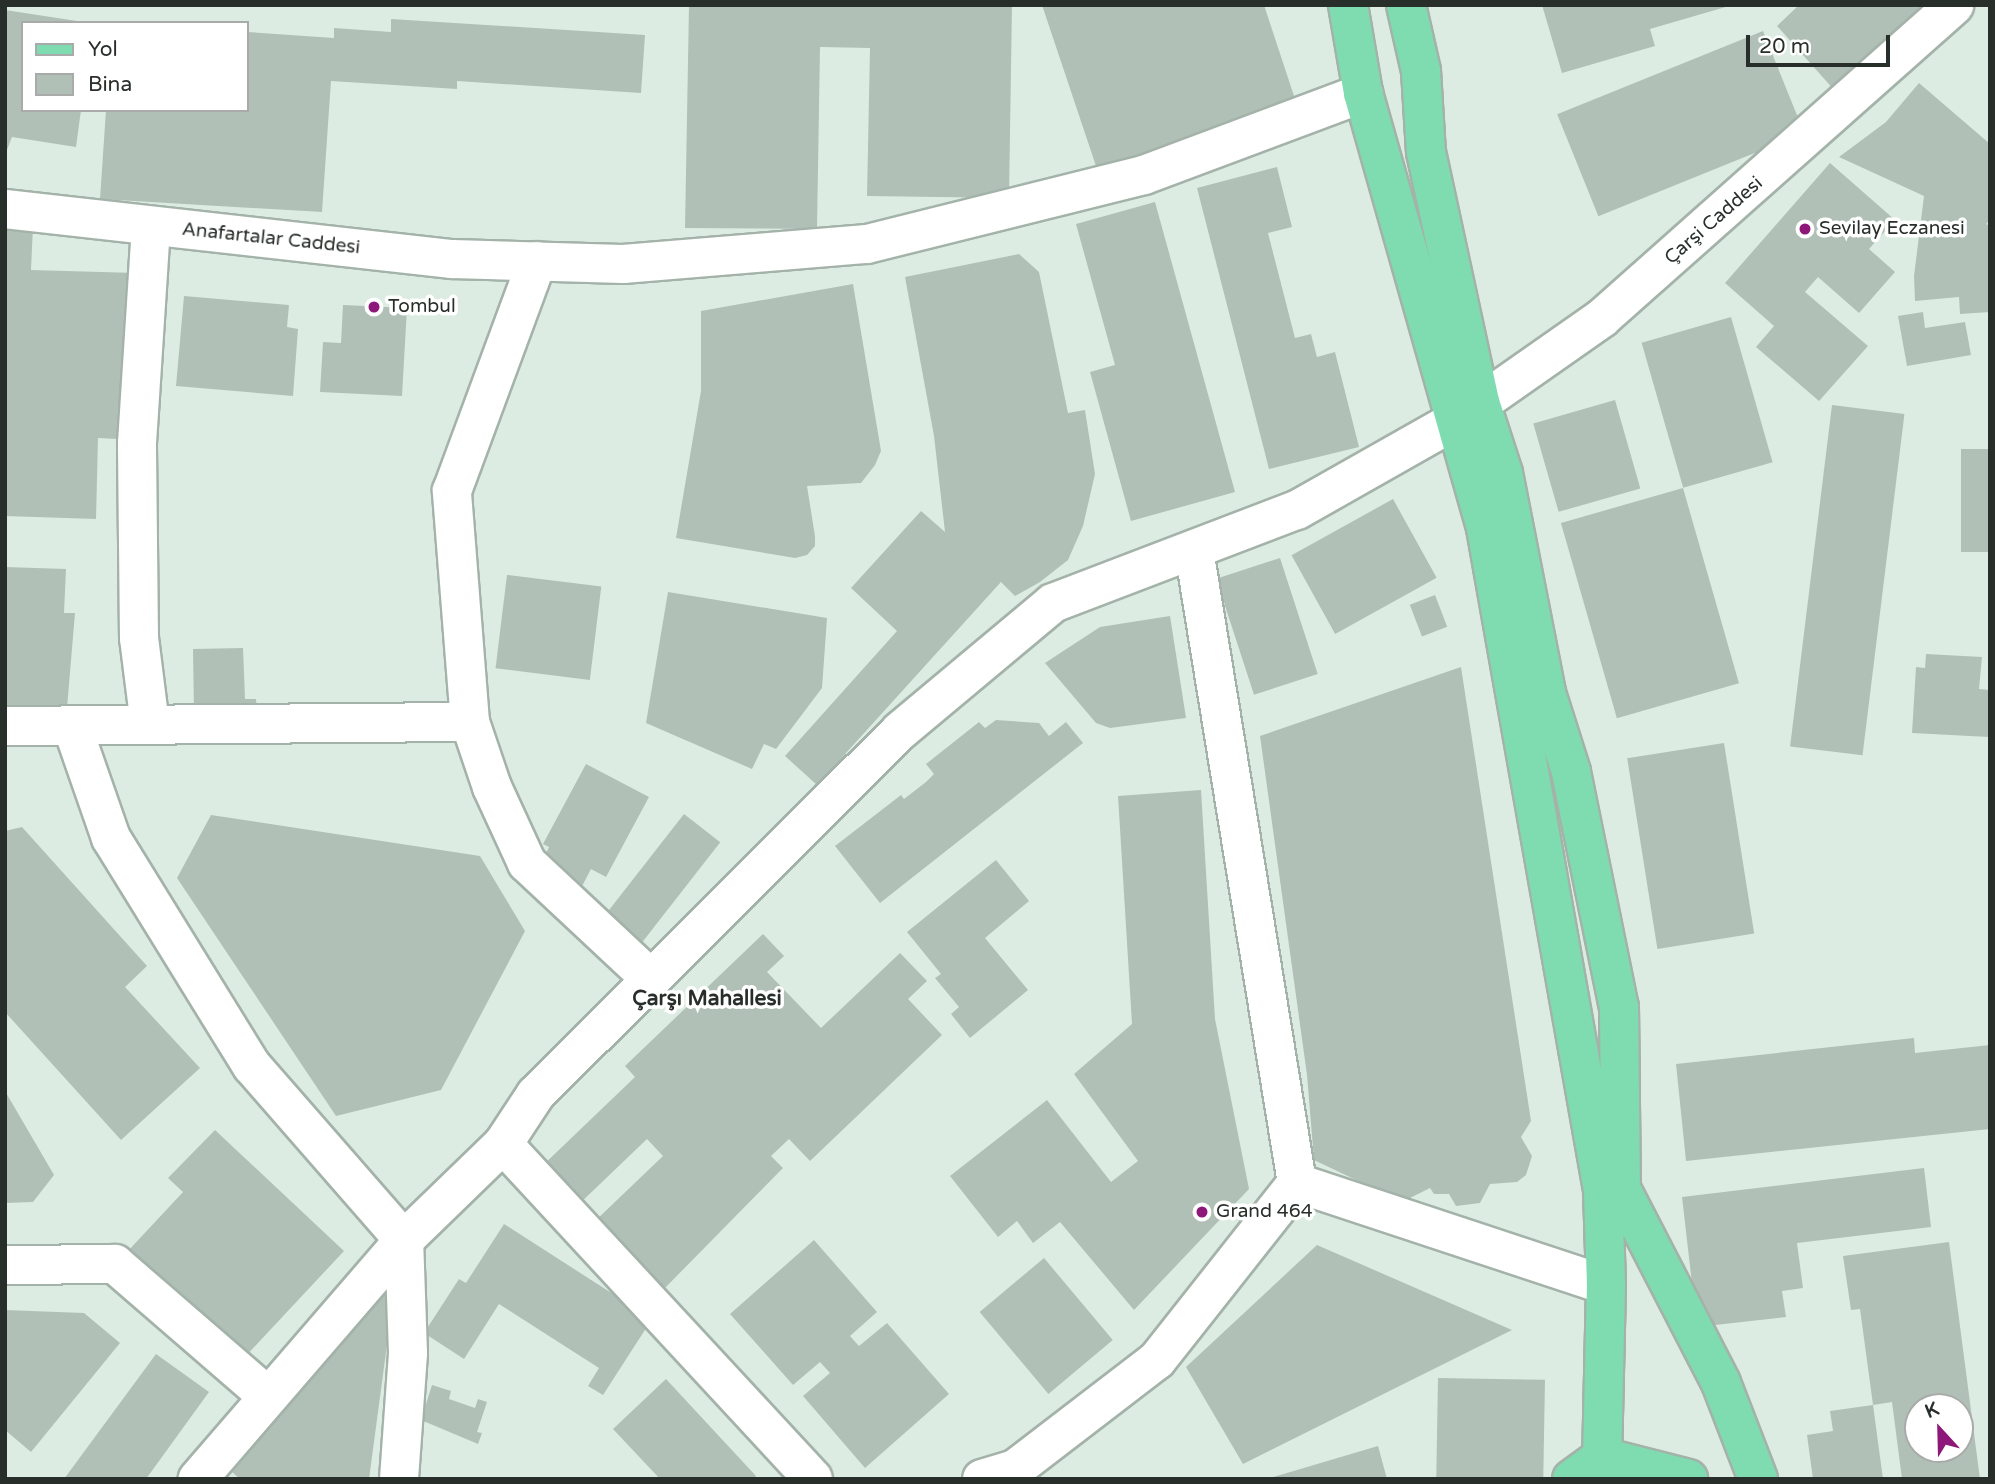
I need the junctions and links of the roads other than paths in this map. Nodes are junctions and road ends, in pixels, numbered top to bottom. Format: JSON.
{"nodes":[{"id":1,"x":1348,"y":5,"type":"edge"},
{"id":2,"x":1406,"y":5,"type":"edge"},
{"id":3,"x":1954,"y":5,"type":"edge"},
{"id":4,"x":1363,"y":93,"type":"junction"},
{"id":5,"x":5,"y":209,"type":"edge"},
{"id":6,"x":150,"y":226,"type":"junction"},
{"id":7,"x":537,"y":261,"type":"junction"},
{"id":8,"x":1469,"y":410,"type":"junction"},
{"id":9,"x":1194,"y":550,"type":"junction"},
{"id":10,"x":470,"y":722,"type":"junction"},
{"id":11,"x":150,"y":725,"type":"junction"},
{"id":12,"x":5,"y":726,"type":"edge"},
{"id":13,"x":72,"y":726,"type":"junction"},
{"id":14,"x":651,"y":979,"type":"junction"},
{"id":15,"x":503,"y":1144,"type":"junction"},
{"id":16,"x":1297,"y":1183,"type":"junction"},
{"id":17,"x":404,"y":1240,"type":"junction"},
{"id":18,"x":5,"y":1265,"type":"edge"},
{"id":19,"x":1606,"y":1285,"type":"junction"},
{"id":20,"x":266,"y":1395,"type":"junction"},
{"id":21,"x":1587,"y":1468,"type":"edge"},
{"id":22,"x":198,"y":1479,"type":"edge"},
{"id":23,"x":399,"y":1479,"type":"edge"},
{"id":24,"x":813,"y":1479,"type":"edge"},
{"id":25,"x":982,"y":1479,"type":"edge"},
{"id":26,"x":1688,"y":1479,"type":"edge"},
{"id":27,"x":1758,"y":1479,"type":"edge"}],
"edges":[{"from":1,"to":4,"type":"main road"},
{"from":2,"to":8,"type":"main road"},
{"from":3,"to":8,"type":"street","name":"Çarşi Caddesi"},
{"from":4,"to":7,"type":"street","name":"Anafartalar Caddesi"},
{"from":4,"to":8,"type":"main road"},
{"from":5,"to":6,"type":"street","name":"Anafartalar Caddesi"},
{"from":6,"to":7,"type":"street","name":"Anafartalar Caddesi"},
{"from":6,"to":11,"type":"street"},
{"from":7,"to":10,"type":"street"},
{"from":8,"to":9,"type":"street","name":"Çarşi Caddesi"},
{"from":8,"to":19,"type":"main road"},
{"from":8,"to":27,"type":"main road"},
{"from":9,"to":14,"type":"street","name":"Çarşi Caddesi"},
{"from":9,"to":16,"type":"street"},
{"from":10,"to":11,"type":"street"},
{"from":10,"to":14,"type":"street"},
{"from":11,"to":13,"type":"street"},
{"from":12,"to":13,"type":"street"},
{"from":13,"to":17,"type":"street"},
{"from":14,"to":15,"type":"street","name":"Çarşi Caddesi"},
{"from":15,"to":17,"type":"street","name":"Çarşi Caddesi"},
{"from":15,"to":24,"type":"street"},
{"from":16,"to":19,"type":"street"},
{"from":16,"to":25,"type":"street"},
{"from":17,"to":20,"type":"street","name":"Çarşi Caddesi"},
{"from":17,"to":23,"type":"street"},
{"from":18,"to":20,"type":"street"},
{"from":19,"to":21,"type":"main road"},
{"from":20,"to":22,"type":"street","name":"Çarşi Caddesi"},
{"from":21,"to":26,"type":"main road"}]}
